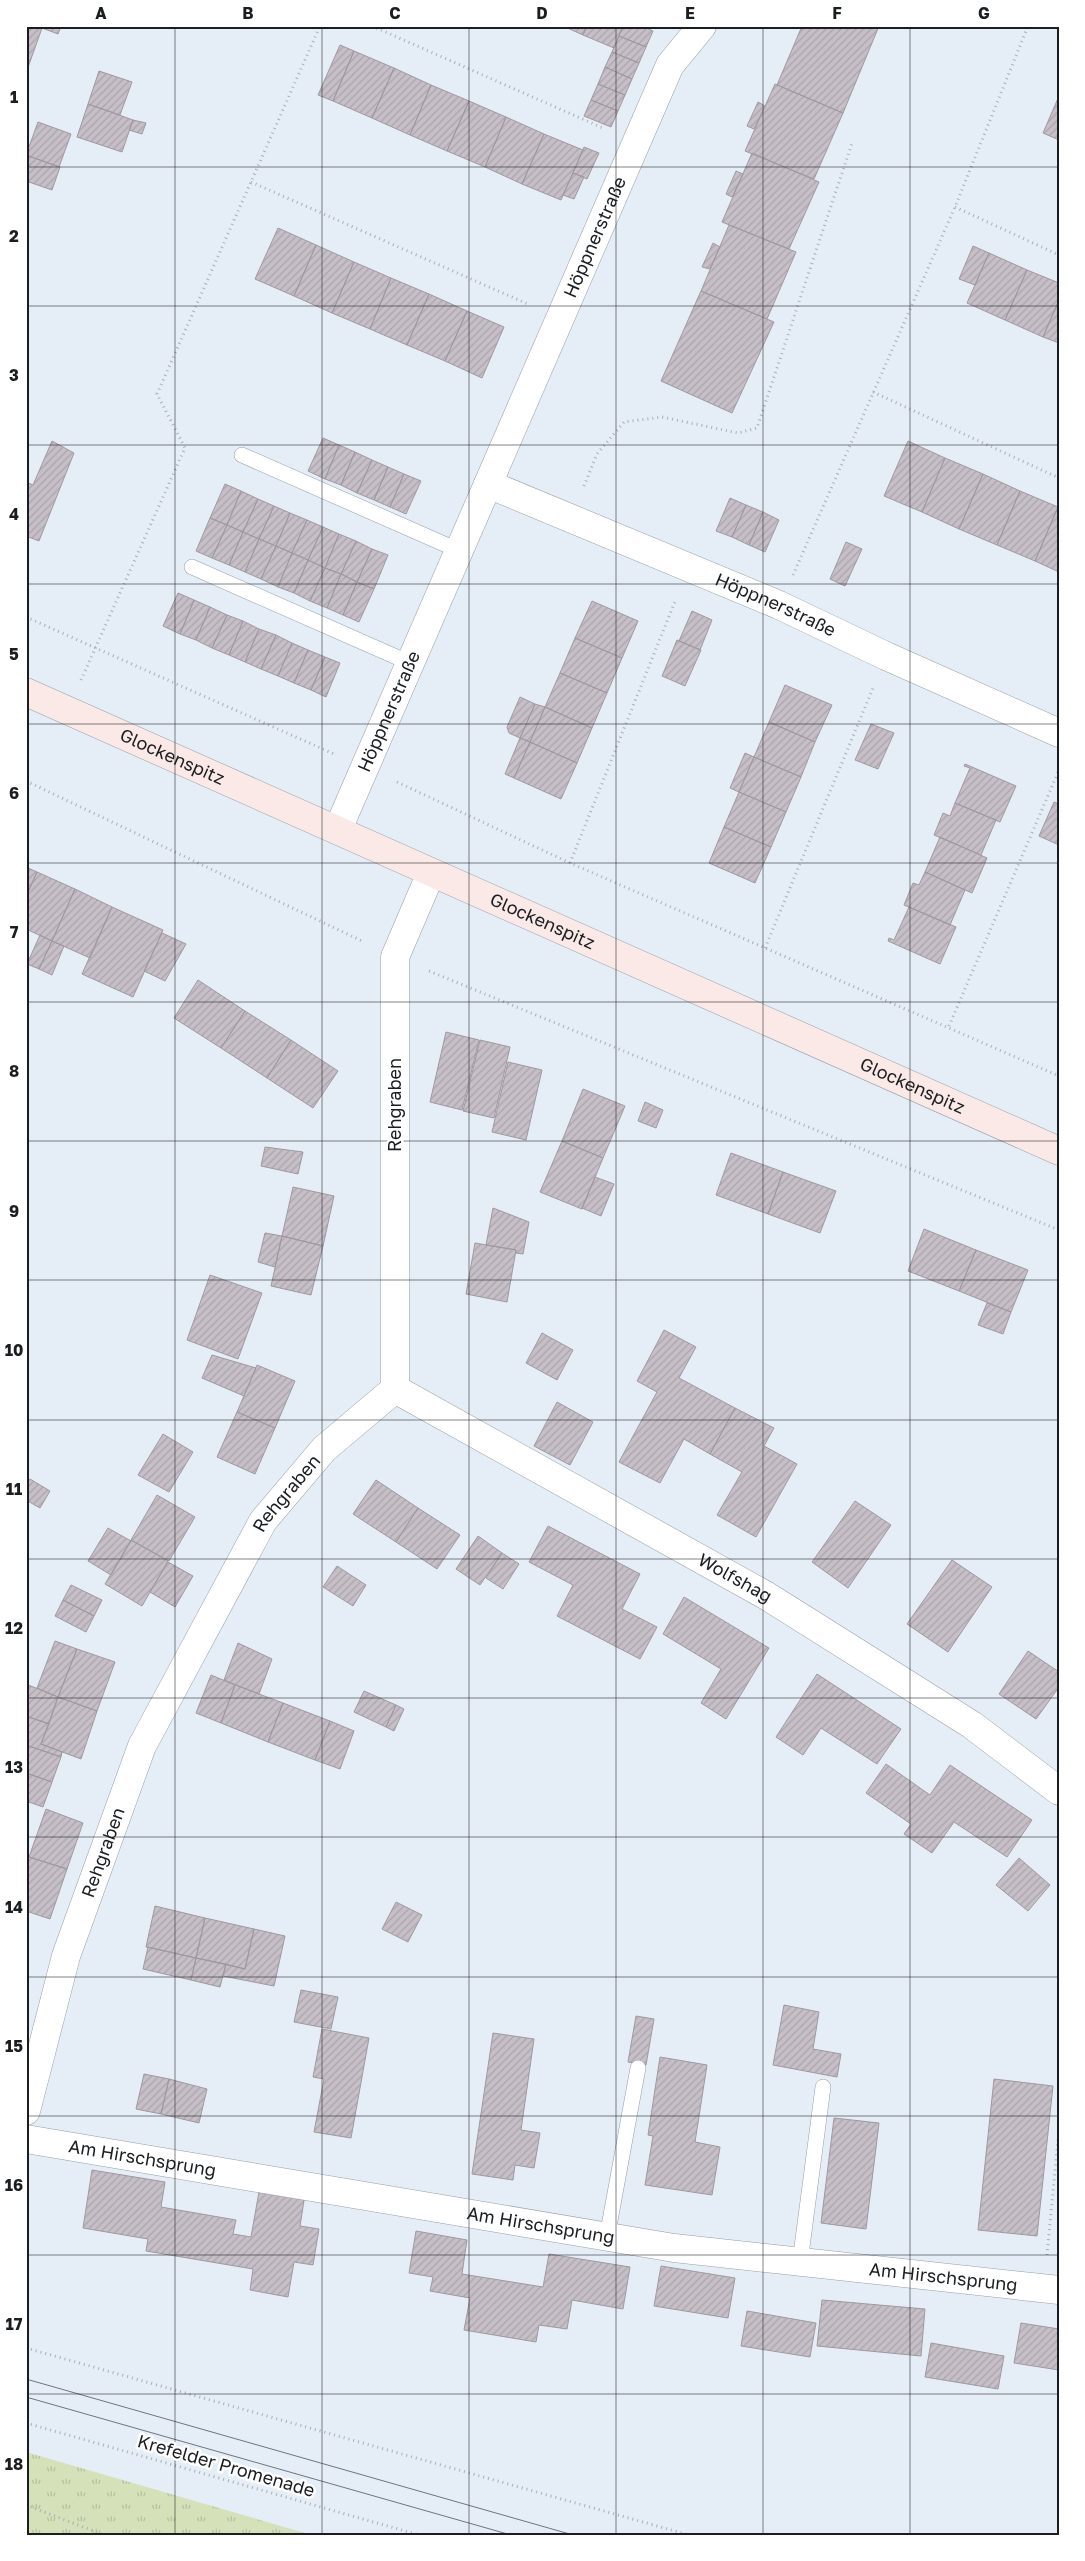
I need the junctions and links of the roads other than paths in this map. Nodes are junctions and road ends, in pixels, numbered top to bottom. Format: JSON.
{"nodes":[{"id":1,"x":702,"y":26,"type":"edge"},
{"id":2,"x":242,"y":455,"type":"dead end"},
{"id":3,"x":488,"y":484,"type":"junction"},
{"id":4,"x":460,"y":551,"type":"junction"},
{"id":5,"x":192,"y":567,"type":"dead end"},
{"id":6,"x":410,"y":663,"type":"junction"},
{"id":7,"x":26,"y":692,"type":"edge"},
{"id":8,"x":1059,"y":732,"type":"edge"},
{"id":9,"x":338,"y":829,"type":"junction"},
{"id":10,"x":431,"y":872,"type":"junction"},
{"id":11,"x":1059,"y":1151,"type":"edge"},
{"id":12,"x":396,"y":1389,"type":"junction"},
{"id":13,"x":1059,"y":1791,"type":"edge"},
{"id":14,"x":638,"y":2068,"type":"dead end"},
{"id":15,"x":823,"y":2087,"type":"dead end"},
{"id":16,"x":26,"y":2111,"type":"edge"},
{"id":17,"x":26,"y":2139,"type":"edge"},
{"id":18,"x":608,"y":2237,"type":"junction"},
{"id":19,"x":800,"y":2262,"type":"junction"},
{"id":20,"x":1051,"y":2289,"type":"edge"}],
"edges":[{"from":1,"to":3,"type":"street","name":"Höppnerstraße"},
{"from":2,"to":4,"type":"lane"},
{"from":3,"to":4,"type":"street","name":"Höppnerstraße"},
{"from":3,"to":8,"type":"street","name":"Höppnerstraße"},
{"from":4,"to":6,"type":"street","name":"Höppnerstraße"},
{"from":5,"to":6,"type":"lane"},
{"from":6,"to":9,"type":"street","name":"Höppnerstraße"},
{"from":7,"to":9,"type":"main road","name":"Glockenspitz"},
{"from":9,"to":10,"type":"main road","name":"Glockenspitz"},
{"from":10,"to":11,"type":"main road","name":"Glockenspitz"},
{"from":10,"to":12,"type":"street","name":"Rehgraben"},
{"from":12,"to":13,"type":"street","name":"Wolfshag"},
{"from":12,"to":16,"type":"street","name":"Rehgraben"},
{"from":14,"to":18,"type":"lane"},
{"from":15,"to":19,"type":"lane"},
{"from":17,"to":18,"type":"street","name":"Am Hirschsprung"},
{"from":18,"to":19,"type":"street","name":"Am Hirschsprung"},
{"from":19,"to":20,"type":"street","name":"Am Hirschsprung"}]}
